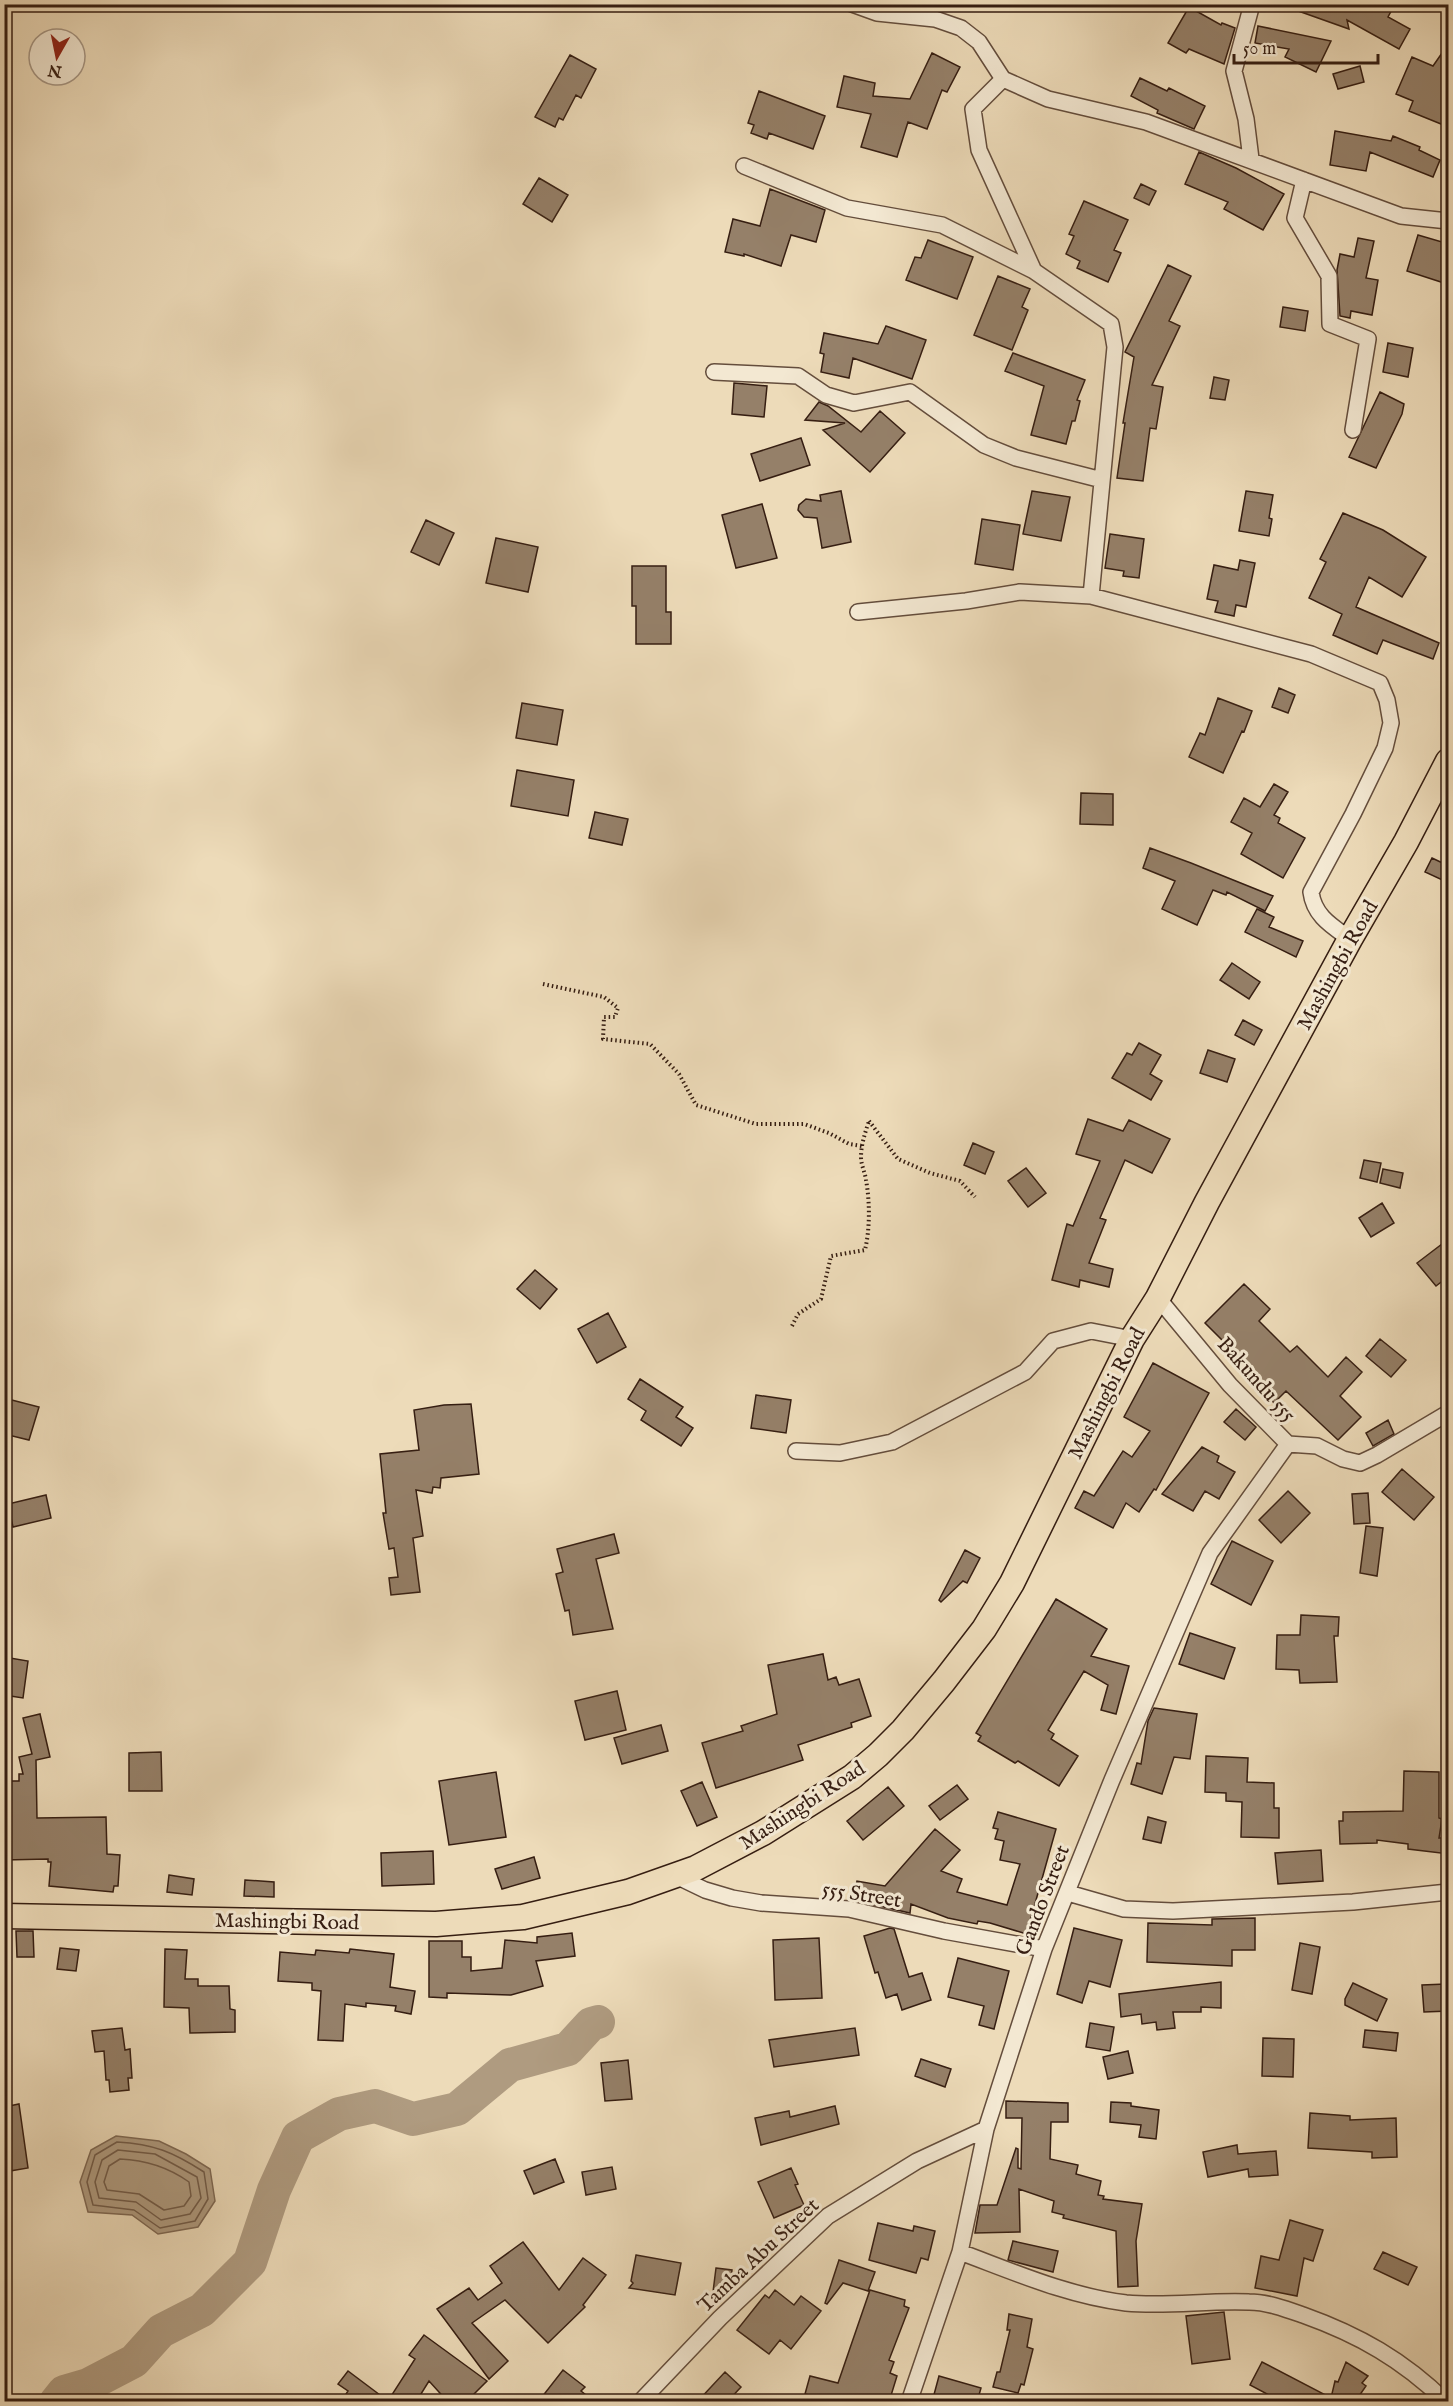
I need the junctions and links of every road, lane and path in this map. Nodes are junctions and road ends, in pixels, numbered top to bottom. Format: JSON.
{"nodes":[{"id":1,"x":852,"y":4,"type":"edge"},
{"id":2,"x":1252,"y":4,"type":"edge"},
{"id":3,"x":1003,"y":79,"type":"junction"},
{"id":4,"x":1251,"y":159,"type":"junction"},
{"id":5,"x":744,"y":166,"type":"dead end"},
{"id":6,"x":1304,"y":180,"type":"junction"},
{"id":7,"x":1449,"y":220,"type":"edge"},
{"id":8,"x":1034,"y":270,"type":"junction"},
{"id":9,"x":714,"y":372,"type":"dead end"},
{"id":10,"x":1353,"y":430,"type":"dead end"},
{"id":11,"x":1102,"y":480,"type":"junction"},
{"id":12,"x":1091,"y":596,"type":"junction"},
{"id":13,"x":858,"y":612,"type":"dead end"},
{"id":14,"x":1449,"y":761,"type":"edge"},
{"id":15,"x":1350,"y":939,"type":"junction"},
{"id":16,"x":543,"y":984,"type":"dead end"},
{"id":17,"x":862,"y":1146,"type":"junction"},
{"id":18,"x":975,"y":1197,"type":"dead end"},
{"id":19,"x":1158,"y":1298,"type":"junction"},
{"id":20,"x":792,"y":1326,"type":"dead end"},
{"id":21,"x":1132,"y":1339,"type":"junction"},
{"id":22,"x":1449,"y":1413,"type":"edge"},
{"id":23,"x":1288,"y":1444,"type":"junction"},
{"id":24,"x":796,"y":1451,"type":"dead end"},
{"id":25,"x":676,"y":1876,"type":"junction"},
{"id":26,"x":1449,"y":1892,"type":"edge"},
{"id":27,"x":1068,"y":1893,"type":"junction"},
{"id":28,"x":4,"y":1916,"type":"edge"},
{"id":29,"x":1044,"y":1949,"type":"junction"},
{"id":30,"x":986,"y":2129,"type":"junction"},
{"id":31,"x":960,"y":2252,"type":"junction"},
{"id":32,"x":640,"y":2402,"type":"edge"},
{"id":33,"x":909,"y":2402,"type":"edge"},
{"id":34,"x":1446,"y":2402,"type":"edge"}],
"edges":[{"from":1,"to":3,"type":"street"},
{"from":2,"to":4,"type":"street"},
{"from":3,"to":4,"type":"street"},
{"from":3,"to":8,"type":"street"},
{"from":4,"to":6,"type":"street"},
{"from":5,"to":8,"type":"street"},
{"from":6,"to":7,"type":"street"},
{"from":6,"to":10,"type":"street"},
{"from":8,"to":11,"type":"street"},
{"from":9,"to":11,"type":"street"},
{"from":11,"to":12,"type":"street"},
{"from":12,"to":13,"type":"street"},
{"from":12,"to":15,"type":"street"},
{"from":14,"to":15,"type":"main road","name":"Mashingbi Road"},
{"from":15,"to":19,"type":"main road","name":"Mashingbi Road"},
{"from":16,"to":17,"type":"path"},
{"from":17,"to":18,"type":"path"},
{"from":17,"to":20,"type":"path"},
{"from":19,"to":21,"type":"main road","name":"Mashingbi Road"},
{"from":19,"to":23,"type":"street","name":"Bakundu 555"},
{"from":21,"to":24,"type":"street"},
{"from":21,"to":25,"type":"main road","name":"Mashingbi Road"},
{"from":22,"to":23,"type":"street","name":"Bakundu 555"},
{"from":23,"to":27,"type":"street","name":"Gando Street"},
{"from":25,"to":28,"type":"main road","name":"Mashingbi Road"},
{"from":25,"to":29,"type":"street","name":"555 Street"},
{"from":26,"to":27,"type":"street"},
{"from":27,"to":29,"type":"street","name":"Gando Street"},
{"from":29,"to":30,"type":"street","name":"Gando Street"},
{"from":30,"to":31,"type":"street","name":"Gando Street"},
{"from":30,"to":32,"type":"street","name":"Tamba Abu Street"},
{"from":31,"to":33,"type":"street","name":"Gando Street"},
{"from":31,"to":34,"type":"street"}]}
